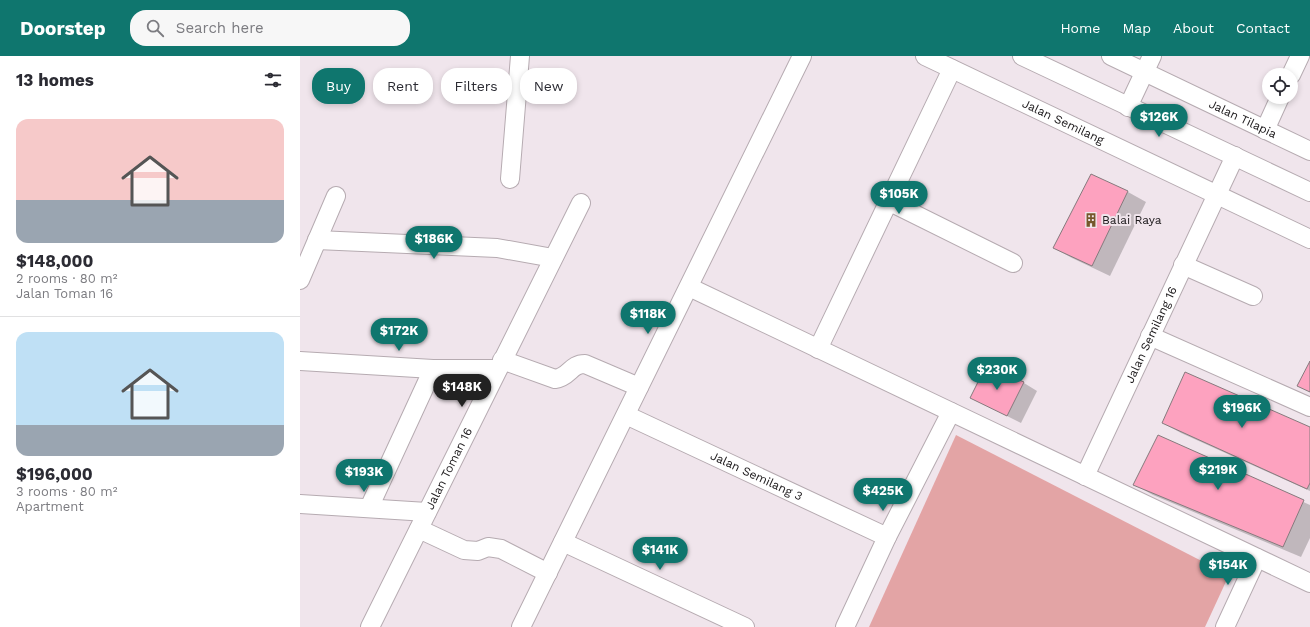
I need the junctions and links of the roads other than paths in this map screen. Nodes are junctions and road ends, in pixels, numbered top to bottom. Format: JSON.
{"nodes":[{"id":1,"x":520,"y":56,"type":"edge"},
{"id":2,"x":802,"y":56,"type":"edge"},
{"id":3,"x":925,"y":56,"type":"edge"},
{"id":4,"x":1022,"y":56,"type":"edge"},
{"id":5,"x":1111,"y":56,"type":"edge"},
{"id":6,"x":1152,"y":56,"type":"edge"},
{"id":7,"x":1300,"y":56,"type":"edge"},
{"id":8,"x":1294,"y":68,"type":"edge"},
{"id":9,"x":952,"y":69,"type":"junction"},
{"id":10,"x":1144,"y":72,"type":"junction"},
{"id":11,"x":1277,"y":104,"type":"edge"},
{"id":12,"x":1128,"y":107,"type":"junction"},
{"id":13,"x":1265,"y":130,"type":"junction"},
{"id":14,"x":1310,"y":152,"type":"edge"},
{"id":15,"x":1234,"y":156,"type":"junction"},
{"id":16,"x":510,"y":179,"type":"dead end"},
{"id":17,"x":1310,"y":192,"type":"edge"},
{"id":18,"x":1216,"y":194,"type":"junction"},
{"id":19,"x":336,"y":196,"type":"dead end"},
{"id":20,"x":888,"y":201,"type":"junction"},
{"id":21,"x":580,"y":203,"type":"dead end"},
{"id":22,"x":1310,"y":239,"type":"edge"},
{"id":23,"x":318,"y":240,"type":"junction"},
{"id":24,"x":553,"y":258,"type":"junction"},
{"id":25,"x":1013,"y":263,"type":"dead end"},
{"id":26,"x":1183,"y":265,"type":"junction"},
{"id":27,"x":300,"y":280,"type":"edge"},
{"id":28,"x":689,"y":287,"type":"junction"},
{"id":29,"x":1253,"y":296,"type":"dead end"},
{"id":30,"x":1150,"y":336,"type":"junction"},
{"id":31,"x":818,"y":348,"type":"junction"},
{"id":32,"x":300,"y":361,"type":"edge"},
{"id":33,"x":500,"y":365,"type":"junction"},
{"id":34,"x":433,"y":369,"type":"junction"},
{"id":35,"x":639,"y":387,"type":"junction"},
{"id":36,"x":1310,"y":407,"type":"edge"},
{"id":37,"x":951,"y":412,"type":"junction"},
{"id":38,"x":626,"y":415,"type":"junction"},
{"id":39,"x":1085,"y":476,"type":"junction"},
{"id":40,"x":300,"y":504,"type":"edge"},
{"id":41,"x":369,"y":508,"type":"junction"},
{"id":42,"x":427,"y":512,"type":"junction"},
{"id":43,"x":419,"y":528,"type":"junction"},
{"id":44,"x":887,"y":537,"type":"junction"},
{"id":45,"x":563,"y":542,"type":"junction"},
{"id":46,"x":1257,"y":558,"type":"junction"},
{"id":47,"x":548,"y":574,"type":"junction"},
{"id":48,"x":1310,"y":583,"type":"edge"},
{"id":49,"x":370,"y":627,"type":"edge"},
{"id":50,"x":521,"y":627,"type":"edge"},
{"id":51,"x":745,"y":627,"type":"edge"},
{"id":52,"x":845,"y":627,"type":"edge"},
{"id":53,"x":1225,"y":627,"type":"edge"}],
"edges":[{"from":1,"to":16,"type":"street"},
{"from":2,"to":28,"type":"street"},
{"from":3,"to":9,"type":"street","name":"Jalan Semilang"},
{"from":4,"to":12,"type":"street"},
{"from":5,"to":10,"type":"street","name":"Jalan Tilapia"},
{"from":6,"to":10,"type":"street"},
{"from":7,"to":8,"type":"street"},
{"from":9,"to":18,"type":"street","name":"Jalan Semilang"},
{"from":9,"to":20,"type":"street"},
{"from":10,"to":12,"type":"street"},
{"from":10,"to":13,"type":"street","name":"Jalan Tilapia"},
{"from":11,"to":13,"type":"street"},
{"from":12,"to":15,"type":"street"},
{"from":13,"to":14,"type":"street","name":"Jalan Tilapia"},
{"from":15,"to":17,"type":"street"},
{"from":15,"to":18,"type":"street","name":"Jalan Semilang 16"},
{"from":18,"to":22,"type":"street","name":"Jalan Semilang"},
{"from":18,"to":26,"type":"street","name":"Jalan Semilang 16"},
{"from":19,"to":23,"type":"street"},
{"from":20,"to":25,"type":"street"},
{"from":20,"to":31,"type":"street"},
{"from":21,"to":24,"type":"street","name":"Jalan Toman 16"},
{"from":23,"to":24,"type":"street"},
{"from":23,"to":27,"type":"street"},
{"from":24,"to":33,"type":"street","name":"Jalan Toman 16"},
{"from":26,"to":29,"type":"street"},
{"from":26,"to":30,"type":"street","name":"Jalan Semilang 16"},
{"from":28,"to":31,"type":"street"},
{"from":28,"to":35,"type":"street"},
{"from":30,"to":36,"type":"street"},
{"from":30,"to":39,"type":"street","name":"Jalan Semilang 16"},
{"from":31,"to":37,"type":"street"},
{"from":32,"to":34,"type":"street"},
{"from":33,"to":34,"type":"street"},
{"from":33,"to":35,"type":"street"},
{"from":33,"to":42,"type":"street","name":"Jalan Toman 16"},
{"from":34,"to":41,"type":"street"},
{"from":35,"to":38,"type":"street"},
{"from":37,"to":39,"type":"street"},
{"from":37,"to":44,"type":"street"},
{"from":38,"to":44,"type":"street","name":"Jalan Semilang 3"},
{"from":38,"to":45,"type":"street"},
{"from":39,"to":46,"type":"street"},
{"from":40,"to":41,"type":"street"},
{"from":41,"to":42,"type":"street"},
{"from":42,"to":43,"type":"street","name":"Jalan Toman 16"},
{"from":43,"to":47,"type":"street"},
{"from":43,"to":49,"type":"street","name":"Jalan Toman 16"},
{"from":44,"to":52,"type":"street"},
{"from":45,"to":47,"type":"street"},
{"from":45,"to":51,"type":"street"},
{"from":46,"to":48,"type":"street"},
{"from":46,"to":53,"type":"street"},
{"from":47,"to":50,"type":"street"}]}
